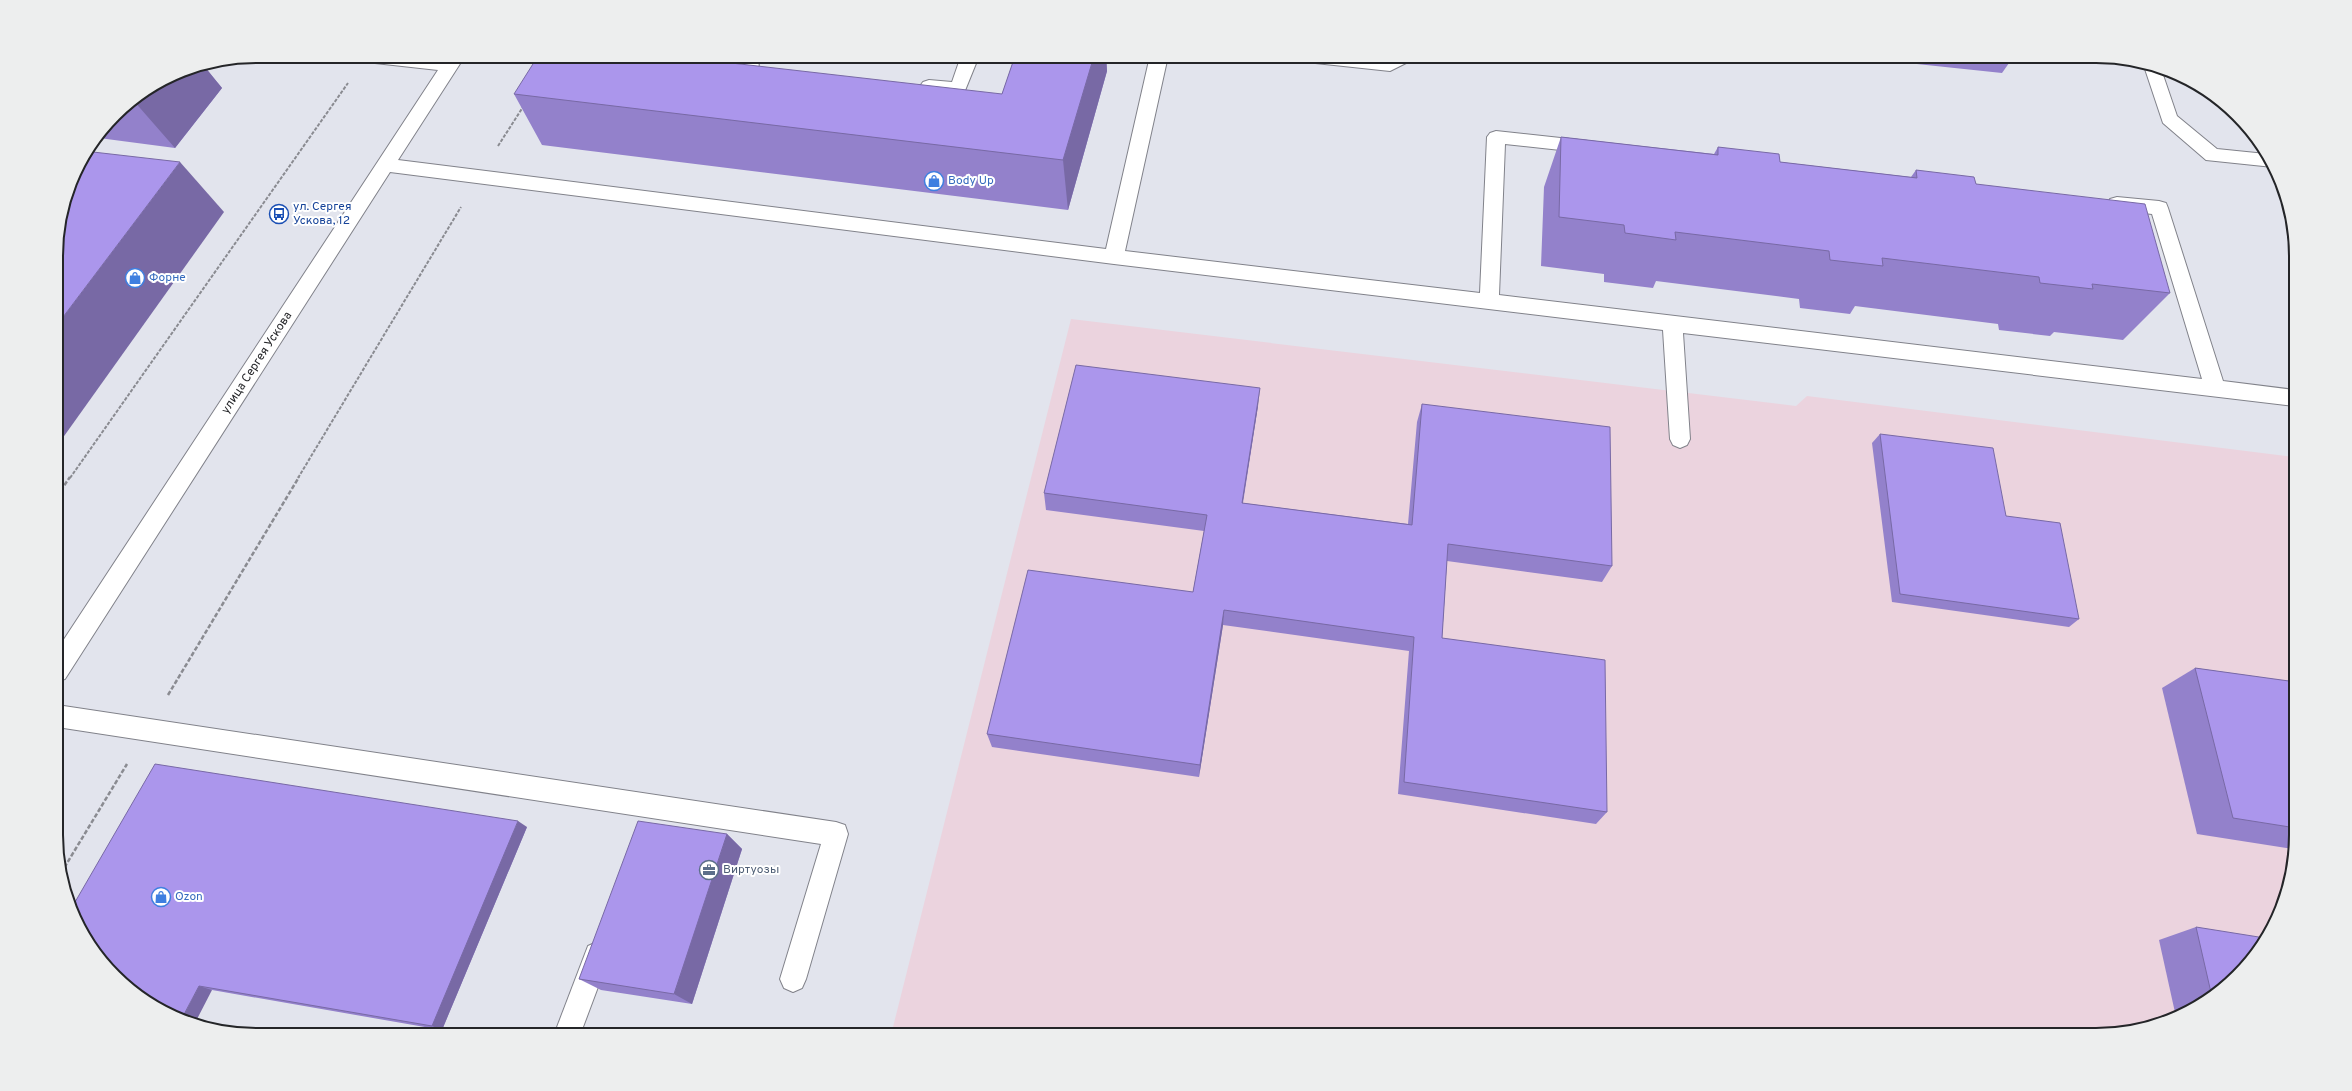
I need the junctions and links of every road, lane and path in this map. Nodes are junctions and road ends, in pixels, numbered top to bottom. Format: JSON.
{"nodes":[{"id":1,"x":362,"y":63,"type":"edge"},
{"id":2,"x":452,"y":63,"type":"edge"},
{"id":3,"x":729,"y":63,"type":"edge"},
{"id":4,"x":967,"y":63,"type":"edge"},
{"id":5,"x":1157,"y":63,"type":"edge"},
{"id":6,"x":1371,"y":63,"type":"edge"},
{"id":7,"x":1394,"y":63,"type":"edge"},
{"id":8,"x":766,"y":67,"type":"edge"},
{"id":9,"x":2154,"y":72,"type":"edge"},
{"id":10,"x":912,"y":84,"type":"edge"},
{"id":11,"x":527,"y":101,"type":"edge"},
{"id":12,"x":1607,"y":149,"type":"edge"},
{"id":13,"x":2263,"y":160,"type":"edge"},
{"id":14,"x":385,"y":165,"type":"junction"},
{"id":15,"x":479,"y":177,"type":"junction"},
{"id":16,"x":2096,"y":202,"type":"edge"},
{"id":17,"x":1114,"y":257,"type":"junction"},
{"id":18,"x":1489,"y":302,"type":"junction"},
{"id":19,"x":1673,"y":324,"type":"junction"},
{"id":20,"x":2215,"y":389,"type":"junction"},
{"id":21,"x":2289,"y":397,"type":"edge"},
{"id":22,"x":1680,"y":439,"type":"dead end"},
{"id":23,"x":63,"y":487,"type":"edge"},
{"id":24,"x":63,"y":662,"type":"edge"},
{"id":25,"x":63,"y":717,"type":"edge"},
{"id":26,"x":148,"y":730,"type":"junction"},
{"id":27,"x":66,"y":866,"type":"edge"},
{"id":28,"x":605,"y":932,"type":"edge"},
{"id":29,"x":793,"y":979,"type":"dead end"},
{"id":30,"x":570,"y":1028,"type":"edge"}],
"edges":[{"from":1,"to":23,"type":"path"},
{"from":2,"to":14,"type":"street","name":"улица Сергея Ускова"},
{"from":3,"to":8,"type":"street"},
{"from":4,"to":10,"type":"street"},
{"from":5,"to":17,"type":"street"},
{"from":6,"to":7,"type":"street"},
{"from":9,"to":13,"type":"street"},
{"from":11,"to":15,"type":"path"},
{"from":12,"to":18,"type":"street"},
{"from":14,"to":15,"type":"street"},
{"from":14,"to":24,"type":"street","name":"улица Сергея Ускова"},
{"from":15,"to":17,"type":"street"},
{"from":15,"to":26,"type":"path"},
{"from":16,"to":20,"type":"street"},
{"from":17,"to":18,"type":"street"},
{"from":18,"to":19,"type":"street"},
{"from":19,"to":20,"type":"street"},
{"from":19,"to":22,"type":"street"},
{"from":20,"to":21,"type":"street"},
{"from":25,"to":26,"type":"street"},
{"from":26,"to":27,"type":"path"},
{"from":26,"to":29,"type":"street"},
{"from":28,"to":30,"type":"street"}]}
